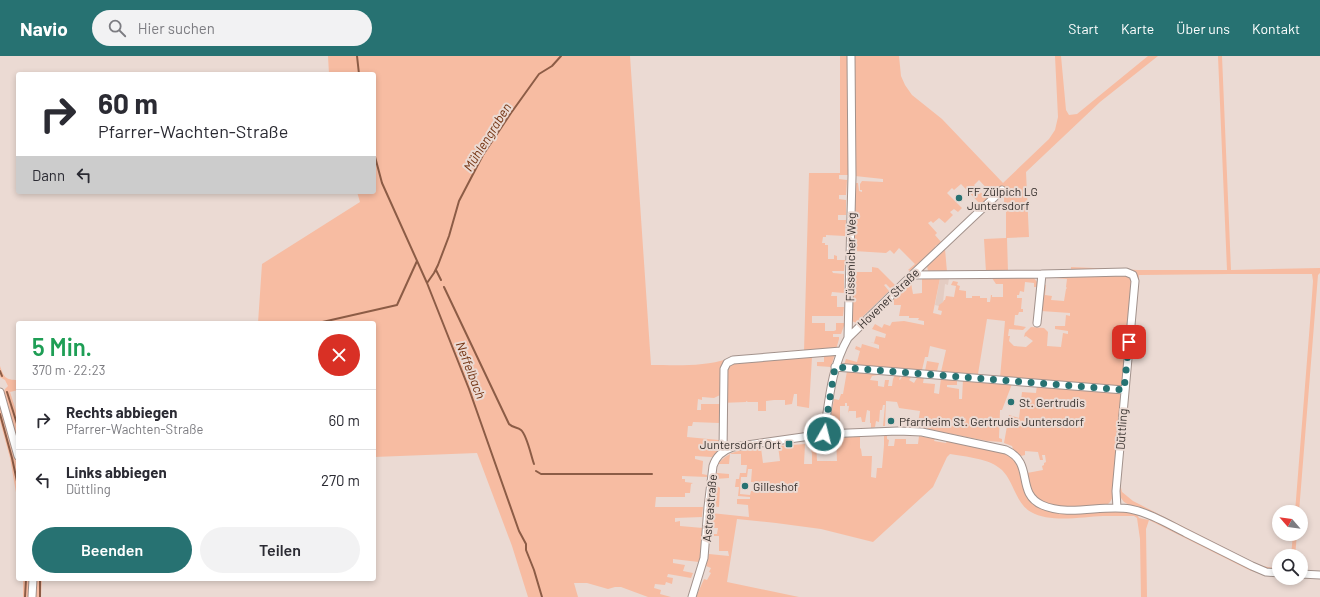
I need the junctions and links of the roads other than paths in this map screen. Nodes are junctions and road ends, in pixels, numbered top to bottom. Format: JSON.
{"nodes":[{"id":1,"x":852,"y":56,"type":"edge"},
{"id":2,"x":1002,"y":190,"type":"dead end"},
{"id":3,"x":1042,"y":274,"type":"junction"},
{"id":4,"x":912,"y":275,"type":"junction"},
{"id":5,"x":1037,"y":323,"type":"dead end"},
{"id":6,"x":848,"y":338,"type":"junction"},
{"id":7,"x":841,"y":351,"type":"junction"},
{"id":8,"x":835,"y":367,"type":"junction"},
{"id":9,"x":1124,"y":390,"type":"junction"},
{"id":10,"x":0,"y":392,"type":"edge"},
{"id":11,"x":824,"y":434,"type":"junction"},
{"id":12,"x":16,"y":449,"type":"edge"},
{"id":13,"x":723,"y":452,"type":"junction"},
{"id":14,"x":1117,"y":508,"type":"junction"},
{"id":15,"x":1272,"y":572,"type":"edge"},
{"id":16,"x":1308,"y":574,"type":"edge"},
{"id":17,"x":1320,"y":575,"type":"edge"},
{"id":18,"x":32,"y":581,"type":"edge"},
{"id":19,"x":32,"y":597,"type":"edge"},
{"id":20,"x":692,"y":597,"type":"edge"}],
"edges":[{"from":1,"to":6,"type":"street","name":"Füssenicher Weg"},
{"from":2,"to":4,"type":"street","name":"Hovener Straße"},
{"from":3,"to":4,"type":"street","name":"Düttling"},
{"from":3,"to":5,"type":"street"},
{"from":3,"to":9,"type":"street","name":"Düttling"},
{"from":4,"to":6,"type":"street","name":"Hovener Straße"},
{"from":6,"to":7,"type":"street","name":"Hovener Straße"},
{"from":7,"to":8,"type":"street","name":"Hovener Straße"},
{"from":7,"to":13,"type":"street"},
{"from":8,"to":9,"type":"street"},
{"from":8,"to":11,"type":"street","name":"Hovener Straße"},
{"from":9,"to":14,"type":"street","name":"Düttling"},
{"from":10,"to":12,"type":"street"},
{"from":11,"to":13,"type":"street"},
{"from":11,"to":14,"type":"street"},
{"from":13,"to":20,"type":"street","name":"Astreastraße"},
{"from":14,"to":15,"type":"street"},
{"from":16,"to":17,"type":"street"},
{"from":18,"to":19,"type":"street"}]}
